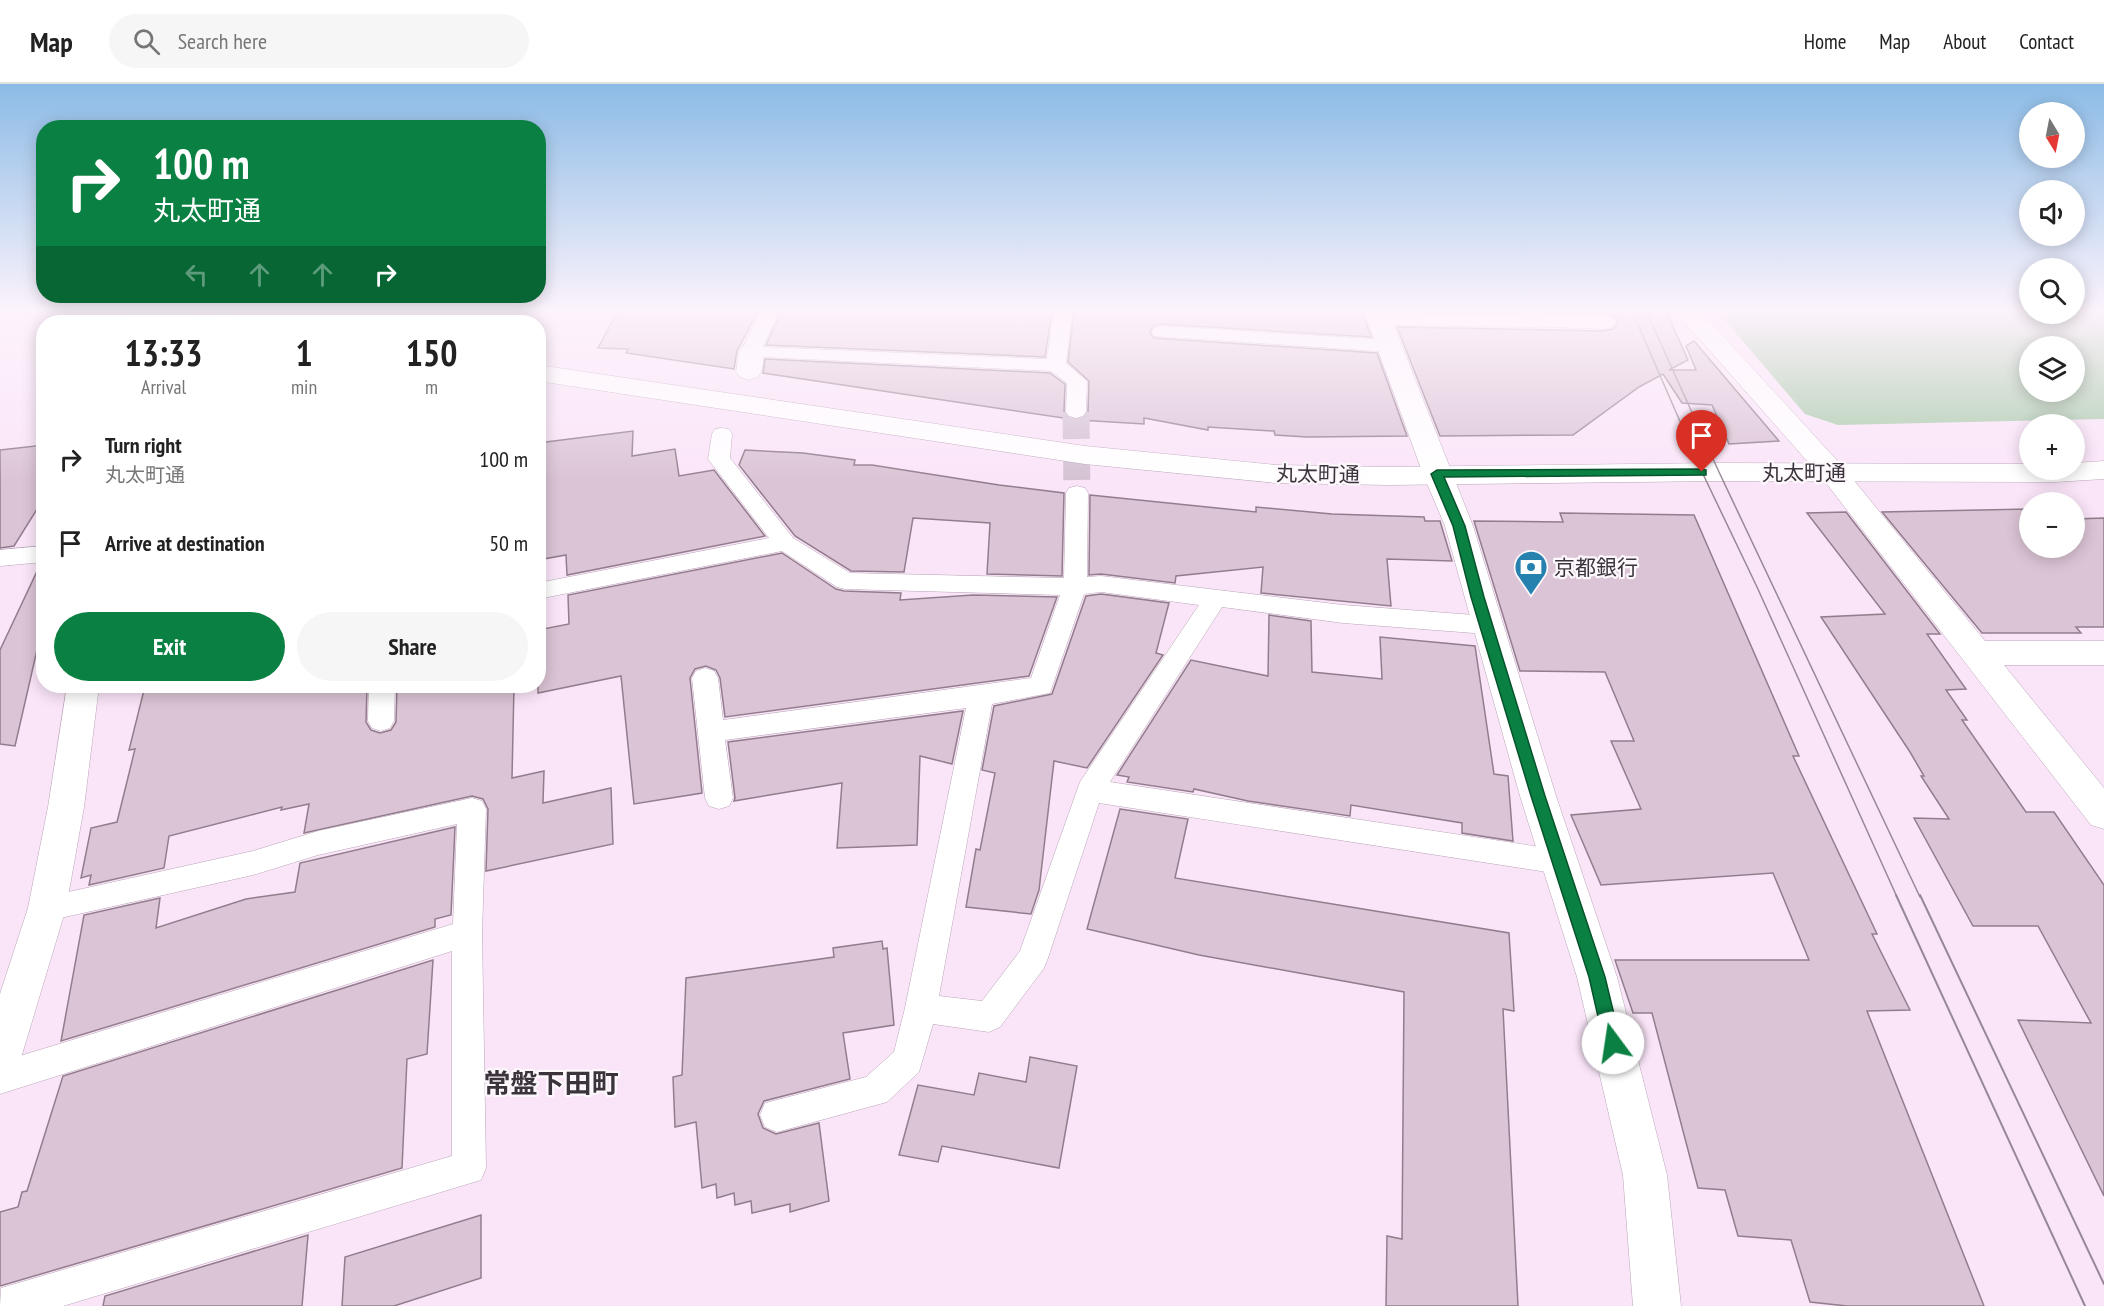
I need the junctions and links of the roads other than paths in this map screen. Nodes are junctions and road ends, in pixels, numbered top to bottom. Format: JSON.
{"nodes":[{"id":1,"x":1060,"y":368,"type":"edge"},
{"id":2,"x":1398,"y":368,"type":"edge"},
{"id":3,"x":1739,"y":368,"type":"edge"},
{"id":4,"x":546,"y":374,"type":"edge"},
{"id":5,"x":1076,"y":412,"type":"tunnel mouth"},
{"id":6,"x":722,"y":434,"type":"dead end"},
{"id":7,"x":2104,"y":470,"type":"edge"},
{"id":8,"x":1833,"y":472,"type":"junction"},
{"id":9,"x":1437,"y":474,"type":"junction"},
{"id":10,"x":1077,"y":493,"type":"tunnel mouth"},
{"id":11,"x":785,"y":543,"type":"junction"},
{"id":12,"x":36,"y":555,"type":"edge"},
{"id":13,"x":0,"y":558,"type":"edge"},
{"id":14,"x":1075,"y":587,"type":"junction"},
{"id":15,"x":546,"y":589,"type":"edge"},
{"id":16,"x":1216,"y":598,"type":"junction"},
{"id":17,"x":1486,"y":625,"type":"junction"},
{"id":18,"x":2104,"y":652,"type":"edge"},
{"id":19,"x":1976,"y":653,"type":"junction"},
{"id":20,"x":705,"y":678,"type":"dead end"},
{"id":21,"x":82,"y":693,"type":"edge"},
{"id":22,"x":382,"y":693,"type":"edge"},
{"id":23,"x":981,"y":696,"type":"junction"},
{"id":24,"x":381,"y":721,"type":"dead end"},
{"id":25,"x":712,"y":732,"type":"junction"},
{"id":26,"x":1090,"y":790,"type":"junction"},
{"id":27,"x":719,"y":798,"type":"dead end"},
{"id":28,"x":2104,"y":814,"type":"edge"},
{"id":29,"x":1560,"y":862,"type":"junction"},
{"id":30,"x":47,"y":908,"type":"junction"},
{"id":31,"x":467,"y":933,"type":"junction"},
{"id":32,"x":921,"y":1008,"type":"junction"},
{"id":33,"x":0,"y":1058,"type":"edge"},
{"id":34,"x":0,"y":1078,"type":"edge"},
{"id":35,"x":777,"y":1115,"type":"dead end"},
{"id":36,"x":1,"y":1306,"type":"edge"},
{"id":37,"x":1657,"y":1306,"type":"edge"}],
"edges":[{"from":1,"to":5,"type":"lane"},
{"from":2,"to":9,"type":"street"},
{"from":3,"to":8,"type":"street"},
{"from":4,"to":9,"type":"street","name":"丸太町通"},
{"from":6,"to":11,"type":"lane"},
{"from":7,"to":8,"type":"street","name":"丸太町通"},
{"from":8,"to":9,"type":"street","name":"丸太町通"},
{"from":8,"to":19,"type":"street"},
{"from":9,"to":17,"type":"street"},
{"from":10,"to":14,"type":"lane"},
{"from":11,"to":14,"type":"lane"},
{"from":11,"to":15,"type":"lane"},
{"from":12,"to":13,"type":"lane"},
{"from":14,"to":16,"type":"lane"},
{"from":14,"to":23,"type":"lane"},
{"from":16,"to":17,"type":"lane"},
{"from":16,"to":26,"type":"lane"},
{"from":17,"to":29,"type":"street"},
{"from":18,"to":19,"type":"street"},
{"from":19,"to":28,"type":"street"},
{"from":20,"to":25,"type":"lane"},
{"from":21,"to":30,"type":"street"},
{"from":22,"to":24,"type":"lane"},
{"from":23,"to":25,"type":"lane"},
{"from":23,"to":32,"type":"lane"},
{"from":25,"to":27,"type":"lane"},
{"from":26,"to":29,"type":"lane"},
{"from":26,"to":32,"type":"lane"},
{"from":29,"to":37,"type":"street"},
{"from":30,"to":31,"type":"lane"},
{"from":30,"to":33,"type":"street"},
{"from":31,"to":34,"type":"lane"},
{"from":31,"to":36,"type":"lane"},
{"from":32,"to":35,"type":"lane"}]}
